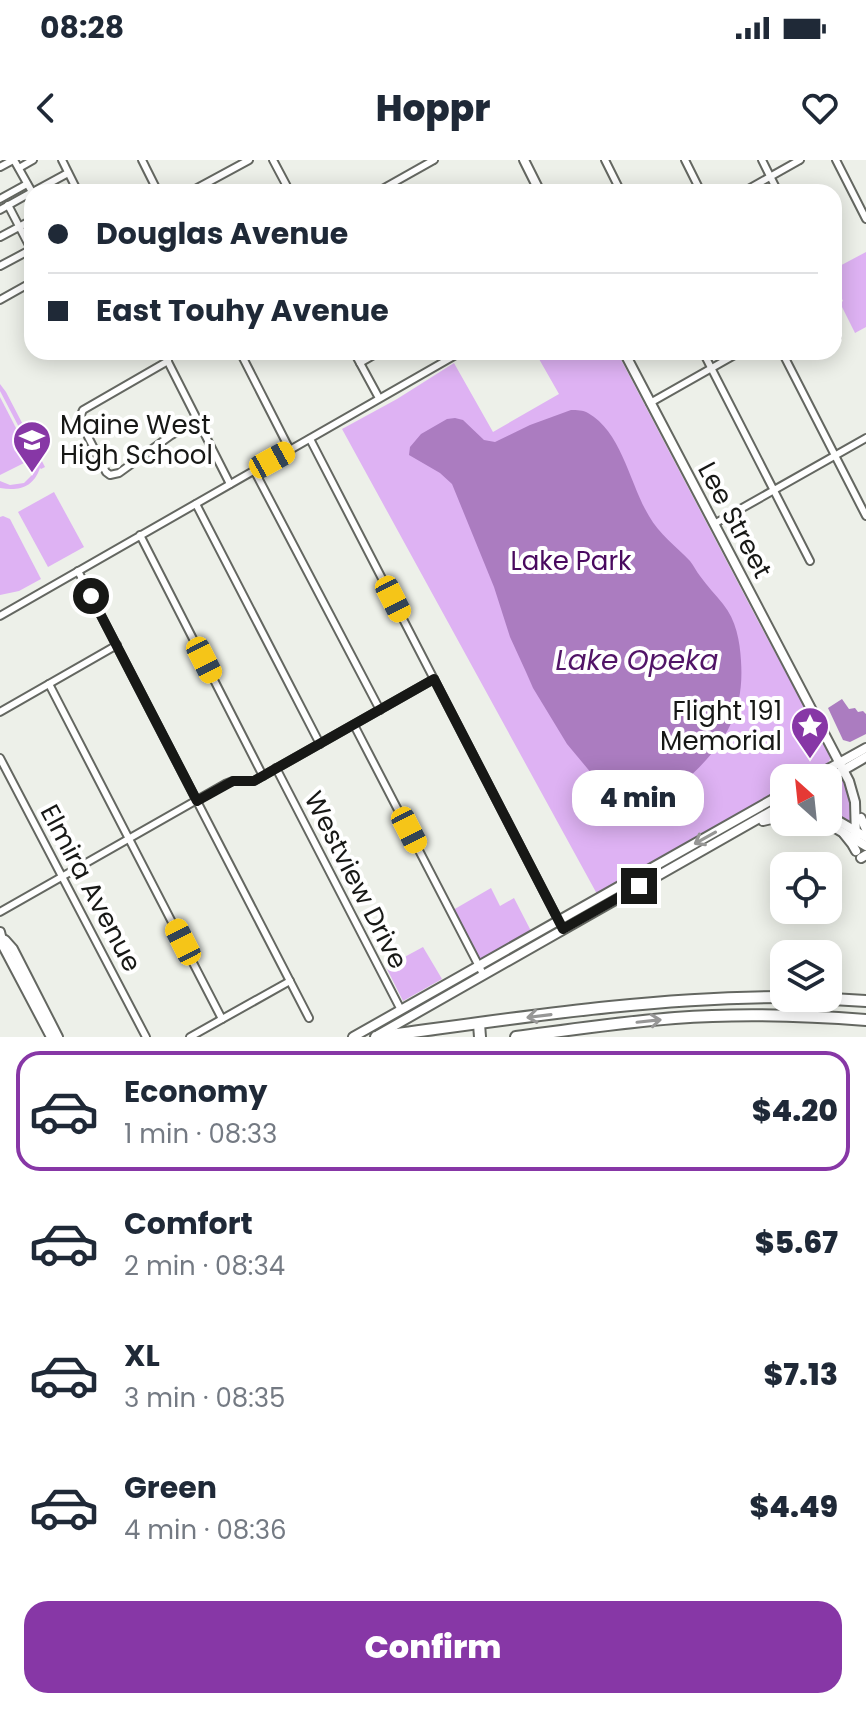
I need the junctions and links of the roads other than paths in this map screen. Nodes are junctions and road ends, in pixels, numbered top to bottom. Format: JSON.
{"nodes":[{"id":1,"x":14,"y":160,"type":"edge"},
{"id":2,"x":33,"y":160,"type":"edge"},
{"id":3,"x":62,"y":160,"type":"edge"},
{"id":4,"x":142,"y":160,"type":"edge"},
{"id":5,"x":249,"y":160,"type":"edge"},
{"id":6,"x":273,"y":160,"type":"edge"},
{"id":7,"x":434,"y":160,"type":"edge"},
{"id":8,"x":524,"y":160,"type":"edge"},
{"id":9,"x":605,"y":160,"type":"edge"},
{"id":10,"x":685,"y":160,"type":"edge"},
{"id":11,"x":762,"y":160,"type":"edge"},
{"id":12,"x":800,"y":160,"type":"edge"},
{"id":13,"x":836,"y":160,"type":"edge"},
{"id":14,"x":0,"y":167,"type":"edge"},
{"id":15,"x":19,"y":168,"type":"junction"},
{"id":16,"x":68,"y":173,"type":"junction"},
{"id":17,"x":770,"y":177,"type":"junction"},
{"id":18,"x":76,"y":179,"type":"dead end"},
{"id":19,"x":27,"y":184,"type":"edge"},
{"id":20,"x":47,"y":184,"type":"edge"},
{"id":21,"x":75,"y":184,"type":"edge"},
{"id":22,"x":78,"y":184,"type":"edge"},
{"id":23,"x":154,"y":184,"type":"edge"},
{"id":24,"x":205,"y":184,"type":"edge"},
{"id":25,"x":286,"y":184,"type":"edge"},
{"id":26,"x":391,"y":184,"type":"edge"},
{"id":27,"x":536,"y":184,"type":"edge"},
{"id":28,"x":617,"y":184,"type":"edge"},
{"id":29,"x":697,"y":184,"type":"edge"},
{"id":30,"x":757,"y":184,"type":"edge"},
{"id":31,"x":774,"y":184,"type":"edge"},
{"id":32,"x":24,"y":186,"type":"edge"},
{"id":33,"x":24,"y":196,"type":"edge"},
{"id":34,"x":0,"y":199,"type":"edge"},
{"id":35,"x":8,"y":205,"type":"junction"},
{"id":36,"x":0,"y":210,"type":"edge"},
{"id":37,"x":866,"y":219,"type":"edge"},
{"id":38,"x":24,"y":224,"type":"edge"},
{"id":39,"x":19,"y":227,"type":"junction"},
{"id":40,"x":24,"y":236,"type":"edge"},
{"id":41,"x":0,"y":237,"type":"edge"},
{"id":42,"x":24,"y":254,"type":"edge"},
{"id":43,"x":0,"y":266,"type":"edge"},
{"id":44,"x":24,"y":286,"type":"edge"},
{"id":45,"x":0,"y":300,"type":"edge"},
{"id":46,"x":244,"y":360,"type":"edge"},
{"id":47,"x":358,"y":360,"type":"edge"},
{"id":48,"x":365,"y":360,"type":"edge"},
{"id":49,"x":447,"y":360,"type":"edge"},
{"id":50,"x":628,"y":360,"type":"edge"},
{"id":51,"x":707,"y":360,"type":"edge"},
{"id":52,"x":726,"y":360,"type":"edge"},
{"id":53,"x":786,"y":360,"type":"edge"},
{"id":54,"x":168,"y":361,"type":"joint"},
{"id":55,"x":360,"y":363,"type":"junction"},
{"id":56,"x":711,"y":368,"type":"junction"},
{"id":57,"x":379,"y":398,"type":"junction"},
{"id":58,"x":650,"y":403,"type":"junction"},
{"id":59,"x":198,"y":420,"type":"junction"},
{"id":60,"x":866,"y":438,"type":"edge"},
{"id":61,"x":310,"y":439,"type":"junction"},
{"id":62,"x":290,"y":450,"type":"junction"},
{"id":63,"x":835,"y":456,"type":"junction"},
{"id":64,"x":254,"y":470,"type":"junction"},
{"id":65,"x":230,"y":484,"type":"junction"},
{"id":66,"x":774,"y":490,"type":"junction"},
{"id":67,"x":196,"y":504,"type":"junction"},
{"id":68,"x":866,"y":516,"type":"edge"},
{"id":69,"x":714,"y":524,"type":"junction"},
{"id":70,"x":140,"y":535,"type":"junction"},
{"id":71,"x":810,"y":561,"type":"dead end"},
{"id":72,"x":78,"y":571,"type":"junction"},
{"id":73,"x":0,"y":616,"type":"edge"},
{"id":74,"x":117,"y":645,"type":"junction"},
{"id":75,"x":434,"y":679,"type":"junction"},
{"id":76,"x":49,"y":684,"type":"junction"},
{"id":77,"x":380,"y":710,"type":"junction"},
{"id":78,"x":0,"y":712,"type":"edge"},
{"id":79,"x":354,"y":725,"type":"junction"},
{"id":80,"x":320,"y":744,"type":"junction"},
{"id":81,"x":866,"y":748,"type":"edge"},
{"id":82,"x":0,"y":758,"type":"edge"},
{"id":83,"x":862,"y":760,"type":"edge"},
{"id":84,"x":843,"y":766,"type":"junction"},
{"id":85,"x":276,"y":768,"type":"junction"},
{"id":86,"x":263,"y":776,"type":"junction"},
{"id":87,"x":854,"y":780,"type":"junction"},
{"id":88,"x":197,"y":801,"type":"junction"},
{"id":89,"x":770,"y":802,"type":"edge"},
{"id":90,"x":770,"y":813,"type":"edge"},
{"id":91,"x":770,"y":820,"type":"edge"},
{"id":92,"x":842,"y":824,"type":"edge"},
{"id":93,"x":747,"y":827,"type":"junction"},
{"id":94,"x":842,"y":830,"type":"edge"},
{"id":95,"x":842,"y":831,"type":"edge"},
{"id":96,"x":862,"y":837,"type":"edge"},
{"id":97,"x":130,"y":839,"type":"junction"},
{"id":98,"x":861,"y":855,"type":"edge"},
{"id":99,"x":62,"y":877,"type":"junction"},
{"id":100,"x":0,"y":912,"type":"edge"},
{"id":101,"x":561,"y":925,"type":"junction"},
{"id":102,"x":1,"y":937,"type":"edge"},
{"id":103,"x":479,"y":965,"type":"junction"},
{"id":104,"x":483,"y":974,"type":"junction"},
{"id":105,"x":290,"y":981,"type":"junction"},
{"id":106,"x":770,"y":997,"type":"edge"},
{"id":107,"x":842,"y":1000,"type":"edge"},
{"id":108,"x":866,"y":1001,"type":"edge"},
{"id":109,"x":401,"y":1010,"type":"junction"},
{"id":110,"x":309,"y":1018,"type":"dead end"},
{"id":111,"x":222,"y":1019,"type":"junction"},
{"id":112,"x":866,"y":1020,"type":"edge"},
{"id":113,"x":479,"y":1024,"type":"junction"},
{"id":114,"x":51,"y":1037,"type":"edge"},
{"id":115,"x":58,"y":1037,"type":"edge"},
{"id":116,"x":146,"y":1037,"type":"edge"},
{"id":117,"x":190,"y":1037,"type":"edge"},
{"id":118,"x":353,"y":1037,"type":"edge"},
{"id":119,"x":374,"y":1037,"type":"edge"},
{"id":120,"x":480,"y":1037,"type":"edge"},
{"id":121,"x":516,"y":1037,"type":"edge"}],
"edges":[{"from":1,"to":14,"type":"street"},
{"from":1,"to":15,"type":"street"},
{"from":2,"to":15,"type":"street"},
{"from":3,"to":16,"type":"street"},
{"from":4,"to":23,"type":"street"},
{"from":5,"to":24,"type":"street"},
{"from":6,"to":25,"type":"street"},
{"from":7,"to":26,"type":"street"},
{"from":8,"to":27,"type":"main road"},
{"from":9,"to":28,"type":"street"},
{"from":10,"to":29,"type":"street"},
{"from":11,"to":17,"type":"street"},
{"from":12,"to":17,"type":"street"},
{"from":13,"to":37,"type":"street"},
{"from":15,"to":19,"type":"street"},
{"from":16,"to":20,"type":"street"},
{"from":16,"to":21,"type":"street"},
{"from":17,"to":30,"type":"street"},
{"from":17,"to":31,"type":"street"},
{"from":18,"to":22,"type":"street"},
{"from":32,"to":34,"type":"street"},
{"from":33,"to":35,"type":"street"},
{"from":35,"to":36,"type":"street"},
{"from":35,"to":39,"type":"street"},
{"from":38,"to":39,"type":"street"},
{"from":39,"to":40,"type":"street"},
{"from":39,"to":41,"type":"street"},
{"from":42,"to":43,"type":"street"},
{"from":44,"to":45,"type":"street"},
{"from":46,"to":62,"type":"street"},
{"from":47,"to":55,"type":"street"},
{"from":48,"to":55,"type":"street"},
{"from":49,"to":57,"type":"street"},
{"from":50,"to":58,"type":"main road","name":"Lee Street"},
{"from":51,"to":56,"type":"street"},
{"from":52,"to":56,"type":"street"},
{"from":53,"to":63,"type":"street"},
{"from":54,"to":59,"type":"street"},
{"from":54,"to":59,"type":"street"},
{"from":55,"to":57,"type":"street"},
{"from":56,"to":58,"type":"street"},
{"from":56,"to":66,"type":"street"},
{"from":57,"to":61,"type":"street"},
{"from":58,"to":69,"type":"main road","name":"Lee Street"},
{"from":59,"to":65,"type":"street"},
{"from":60,"to":63,"type":"street"},
{"from":61,"to":62,"type":"street"},
{"from":61,"to":75,"type":"street"},
{"from":62,"to":64,"type":"street"},
{"from":63,"to":66,"type":"street"},
{"from":63,"to":68,"type":"street"},
{"from":64,"to":65,"type":"street"},
{"from":64,"to":77,"type":"street"},
{"from":65,"to":67,"type":"street"},
{"from":66,"to":69,"type":"street"},
{"from":66,"to":71,"type":"street"},
{"from":67,"to":70,"type":"street"},
{"from":67,"to":80,"type":"street"},
{"from":69,"to":84,"type":"main road","name":"Lee Street"},
{"from":70,"to":72,"type":"street"},
{"from":70,"to":86,"type":"street"},
{"from":72,"to":73,"type":"street"},
{"from":72,"to":74,"type":"street"},
{"from":74,"to":76,"type":"street"},
{"from":74,"to":88,"type":"street"},
{"from":75,"to":77,"type":"street"},
{"from":75,"to":101,"type":"street"},
{"from":76,"to":78,"type":"street"},
{"from":76,"to":97,"type":"street"},
{"from":77,"to":79,"type":"street"},
{"from":79,"to":80,"type":"street"},
{"from":79,"to":103,"type":"street"},
{"from":80,"to":85,"type":"street"},
{"from":81,"to":84,"type":"main road"},
{"from":82,"to":99,"type":"street","name":"Elmira Avenue"},
{"from":83,"to":84,"type":"main road"},
{"from":83,"to":87,"type":"main road"},
{"from":84,"to":87,"type":"main road","name":"Lee Street"},
{"from":84,"to":96,"type":"main road","name":"Lee Street"},
{"from":85,"to":86,"type":"street"},
{"from":85,"to":109,"type":"street","name":"Westview Drive"},
{"from":86,"to":88,"type":"street"},
{"from":87,"to":96,"type":"main road","name":"Lee Street"},
{"from":88,"to":97,"type":"street"},
{"from":88,"to":105,"type":"street"},
{"from":89,"to":101,"type":"main road","one_way":true},
{"from":90,"to":93,"type":"main road"},
{"from":91,"to":93,"type":"main road"},
{"from":92,"to":96,"type":"main road"},
{"from":93,"to":101,"type":"main road"},
{"from":94,"to":96,"type":"main road"},
{"from":95,"to":98,"type":"main road"},
{"from":97,"to":99,"type":"street"},
{"from":97,"to":111,"type":"street"},
{"from":99,"to":100,"type":"street"},
{"from":99,"to":116,"type":"street","name":"Elmira Avenue"},
{"from":101,"to":103,"type":"main road"},
{"from":101,"to":104,"type":"main road"},
{"from":102,"to":114,"type":"main road"},
{"from":102,"to":115,"type":"main road"},
{"from":103,"to":104,"type":"street"},
{"from":103,"to":109,"type":"main road"},
{"from":104,"to":119,"type":"main road"},
{"from":105,"to":110,"type":"street"},
{"from":105,"to":111,"type":"street"},
{"from":106,"to":113,"type":"highway","one_way":true},
{"from":107,"to":108,"type":"highway"},
{"from":109,"to":118,"type":"main road"},
{"from":111,"to":117,"type":"street"},
{"from":121,"to":112,"type":"highway","one_way":true},
{"from":113,"to":119,"type":"highway"},
{"from":113,"to":120,"type":"highway"}]}
